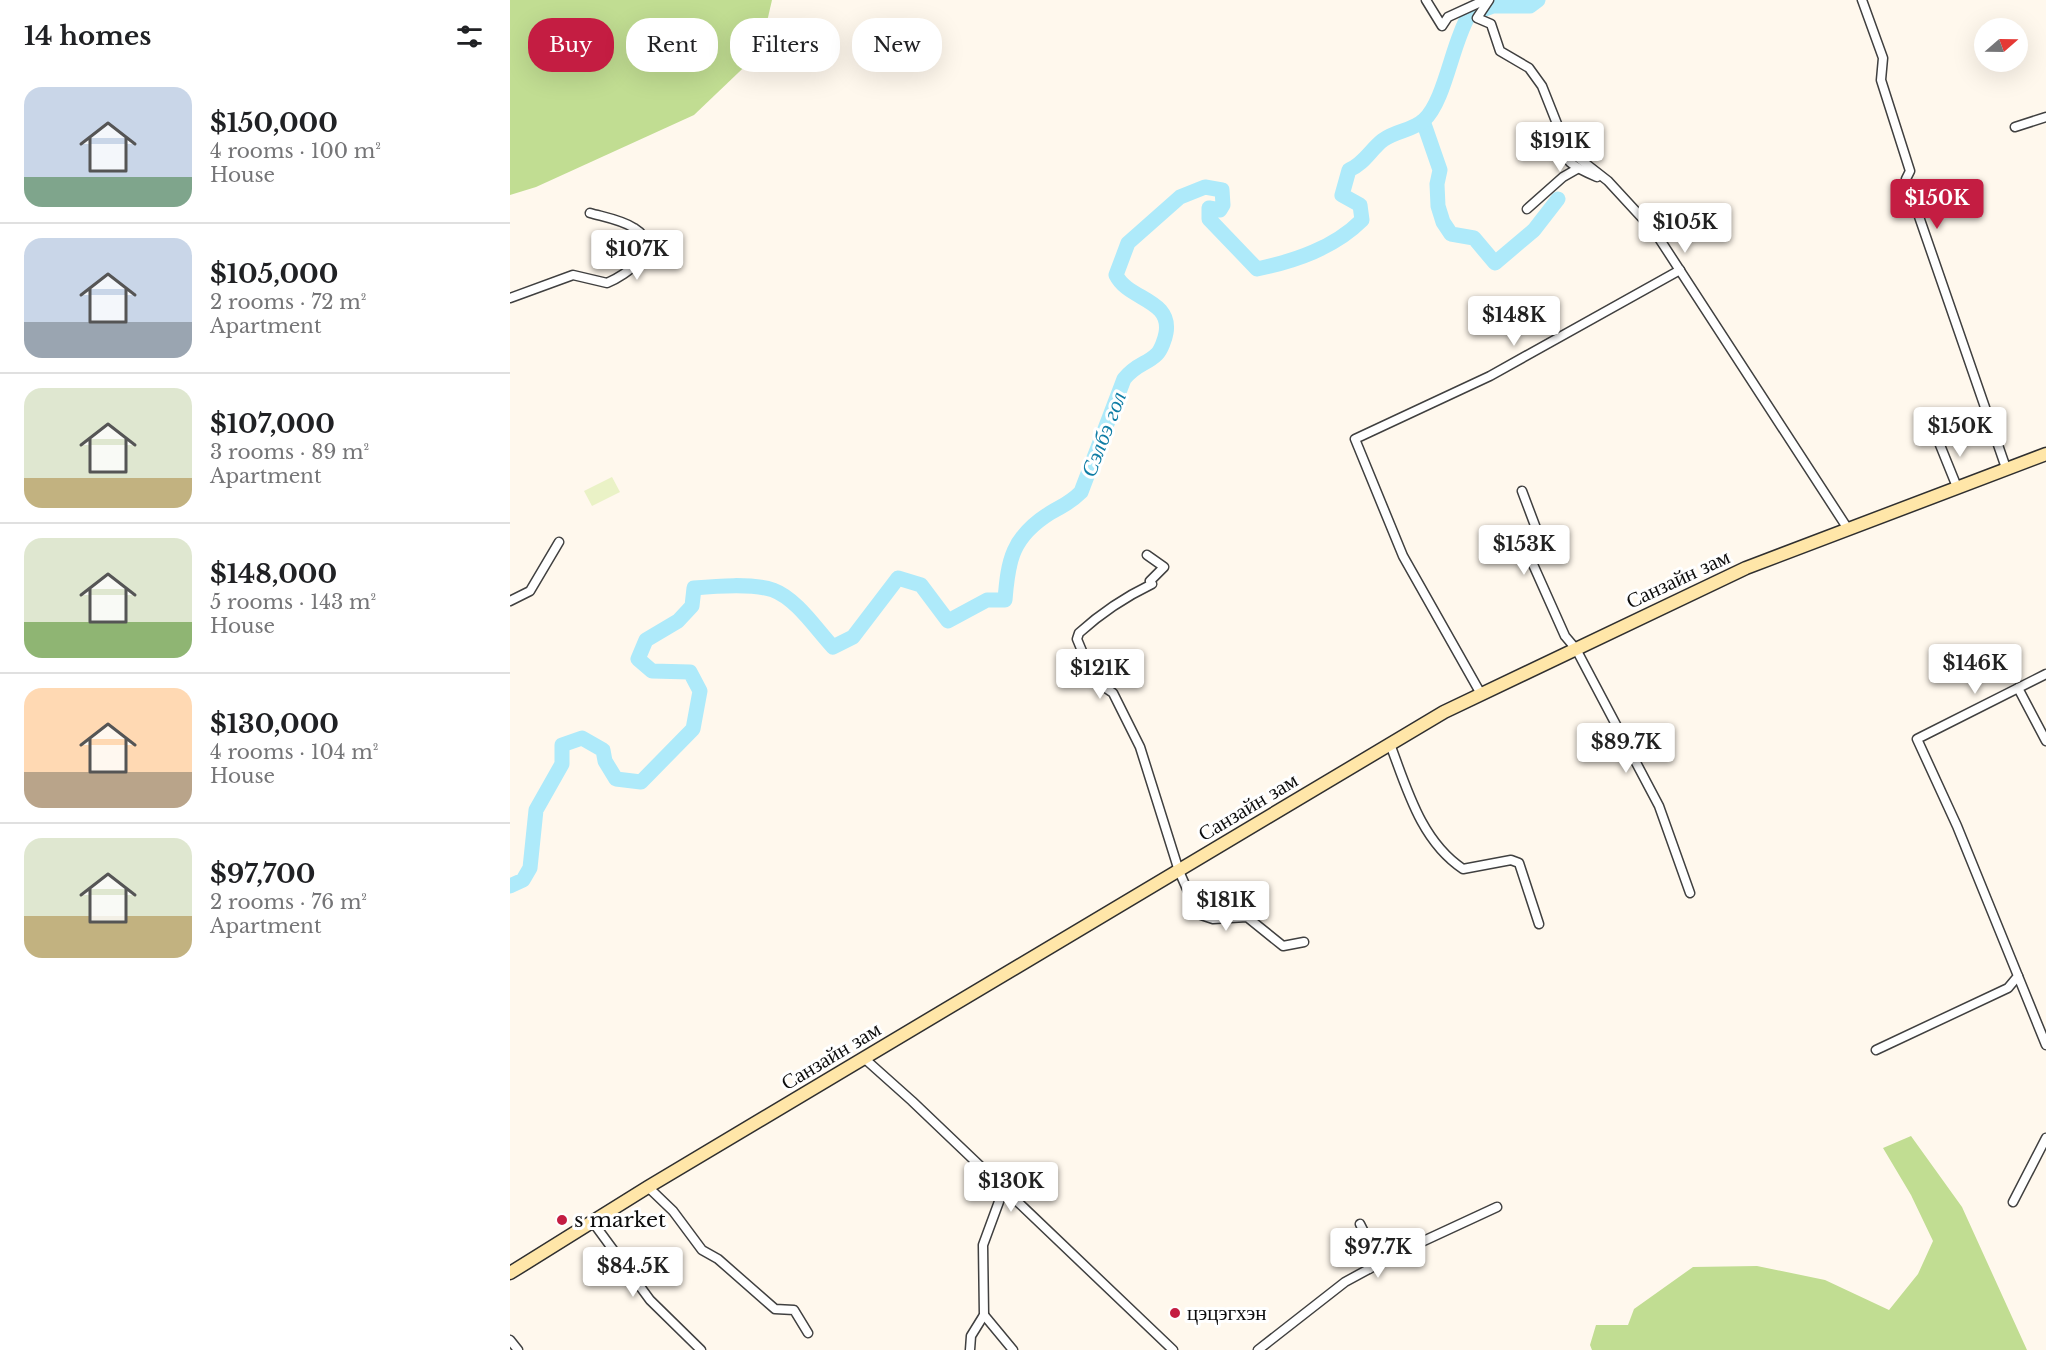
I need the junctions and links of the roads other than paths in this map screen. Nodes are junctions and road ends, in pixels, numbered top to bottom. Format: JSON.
{"nodes":[{"id":1,"x":1426,"y":0,"type":"edge"},
{"id":2,"x":1487,"y":0,"type":"edge"},
{"id":3,"x":1862,"y":0,"type":"edge"},
{"id":4,"x":2046,"y":117,"type":"edge"},
{"id":5,"x":2015,"y":127,"type":"dead end"},
{"id":6,"x":1557,"y":129,"type":"junction"},
{"id":7,"x":1577,"y":169,"type":"junction"},
{"id":8,"x":1608,"y":181,"type":"junction"},
{"id":9,"x":1527,"y":209,"type":"dead end"},
{"id":10,"x":590,"y":213,"type":"dead end"},
{"id":11,"x":1680,"y":270,"type":"junction"},
{"id":12,"x":510,"y":298,"type":"edge"},
{"id":13,"x":1938,"y":440,"type":"dead end"},
{"id":14,"x":2046,"y":454,"type":"edge"},
{"id":15,"x":2006,"y":468,"type":"junction"},
{"id":16,"x":1957,"y":487,"type":"junction"},
{"id":17,"x":1522,"y":491,"type":"dead end"},
{"id":18,"x":1848,"y":530,"type":"junction"},
{"id":19,"x":559,"y":542,"type":"dead end"},
{"id":20,"x":1147,"y":555,"type":"dead end"},
{"id":21,"x":510,"y":600,"type":"edge"},
{"id":22,"x":1575,"y":649,"type":"junction"},
{"id":23,"x":2046,"y":674,"type":"edge"},
{"id":24,"x":2018,"y":688,"type":"junction"},
{"id":25,"x":1481,"y":694,"type":"junction"},
{"id":26,"x":2046,"y":741,"type":"edge"},
{"id":27,"x":1390,"y":744,"type":"junction"},
{"id":28,"x":1179,"y":871,"type":"junction"},
{"id":29,"x":1690,"y":893,"type":"dead end"},
{"id":30,"x":1539,"y":924,"type":"dead end"},
{"id":31,"x":1304,"y":942,"type":"dead end"},
{"id":32,"x":2019,"y":976,"type":"junction"},
{"id":33,"x":2046,"y":1045,"type":"edge"},
{"id":34,"x":1876,"y":1050,"type":"dead end"},
{"id":35,"x":865,"y":1059,"type":"junction"},
{"id":36,"x":2046,"y":1138,"type":"edge"},
{"id":37,"x":648,"y":1187,"type":"junction"},
{"id":38,"x":1004,"y":1188,"type":"junction"},
{"id":39,"x":2013,"y":1202,"type":"dead end"},
{"id":40,"x":1497,"y":1207,"type":"dead end"},
{"id":41,"x":592,"y":1221,"type":"junction"},
{"id":42,"x":1360,"y":1224,"type":"dead end"},
{"id":43,"x":1369,"y":1269,"type":"junction"},
{"id":44,"x":510,"y":1273,"type":"edge"},
{"id":45,"x":984,"y":1315,"type":"junction"},
{"id":46,"x":808,"y":1333,"type":"dead end"},
{"id":47,"x":510,"y":1340,"type":"edge"},
{"id":48,"x":518,"y":1350,"type":"edge"},
{"id":49,"x":701,"y":1350,"type":"edge"},
{"id":50,"x":970,"y":1350,"type":"edge"},
{"id":51,"x":1013,"y":1350,"type":"edge"},
{"id":52,"x":1173,"y":1350,"type":"edge"},
{"id":53,"x":1258,"y":1350,"type":"edge"}],
"edges":[{"from":1,"to":2,"type":"street"},
{"from":2,"to":6,"type":"street"},
{"from":3,"to":15,"type":"street"},
{"from":4,"to":5,"type":"street"},
{"from":6,"to":7,"type":"street"},
{"from":6,"to":8,"type":"street"},
{"from":7,"to":8,"type":"street"},
{"from":7,"to":9,"type":"street"},
{"from":8,"to":11,"type":"street"},
{"from":10,"to":12,"type":"street"},
{"from":11,"to":18,"type":"street"},
{"from":11,"to":25,"type":"street"},
{"from":13,"to":16,"type":"street"},
{"from":14,"to":15,"type":"main road","name":"Санзайн зам"},
{"from":15,"to":16,"type":"main road","name":"Санзайн зам"},
{"from":16,"to":18,"type":"main road","name":"Санзайн зам"},
{"from":17,"to":22,"type":"street"},
{"from":18,"to":22,"type":"main road","name":"Санзайн зам"},
{"from":19,"to":21,"type":"street"},
{"from":20,"to":28,"type":"street"},
{"from":22,"to":25,"type":"main road","name":"Санзайн зам"},
{"from":22,"to":29,"type":"street"},
{"from":23,"to":24,"type":"street"},
{"from":24,"to":26,"type":"street"},
{"from":24,"to":32,"type":"street"},
{"from":25,"to":27,"type":"main road","name":"Санзайн зам"},
{"from":27,"to":28,"type":"main road","name":"Санзайн зам"},
{"from":27,"to":30,"type":"street"},
{"from":28,"to":31,"type":"street"},
{"from":28,"to":35,"type":"main road","name":"Санзайн зам"},
{"from":32,"to":33,"type":"street"},
{"from":32,"to":34,"type":"street"},
{"from":35,"to":37,"type":"main road","name":"Санзайн зам"},
{"from":35,"to":38,"type":"street"},
{"from":36,"to":39,"type":"street"},
{"from":37,"to":41,"type":"main road","name":"Санзайн зам"},
{"from":37,"to":46,"type":"street"},
{"from":38,"to":45,"type":"street"},
{"from":38,"to":52,"type":"street"},
{"from":40,"to":43,"type":"street"},
{"from":41,"to":44,"type":"main road","name":"Санзайн зам"},
{"from":41,"to":49,"type":"street"},
{"from":42,"to":43,"type":"street"},
{"from":43,"to":53,"type":"street"},
{"from":45,"to":50,"type":"street"},
{"from":45,"to":51,"type":"street"},
{"from":47,"to":48,"type":"street"}]}
